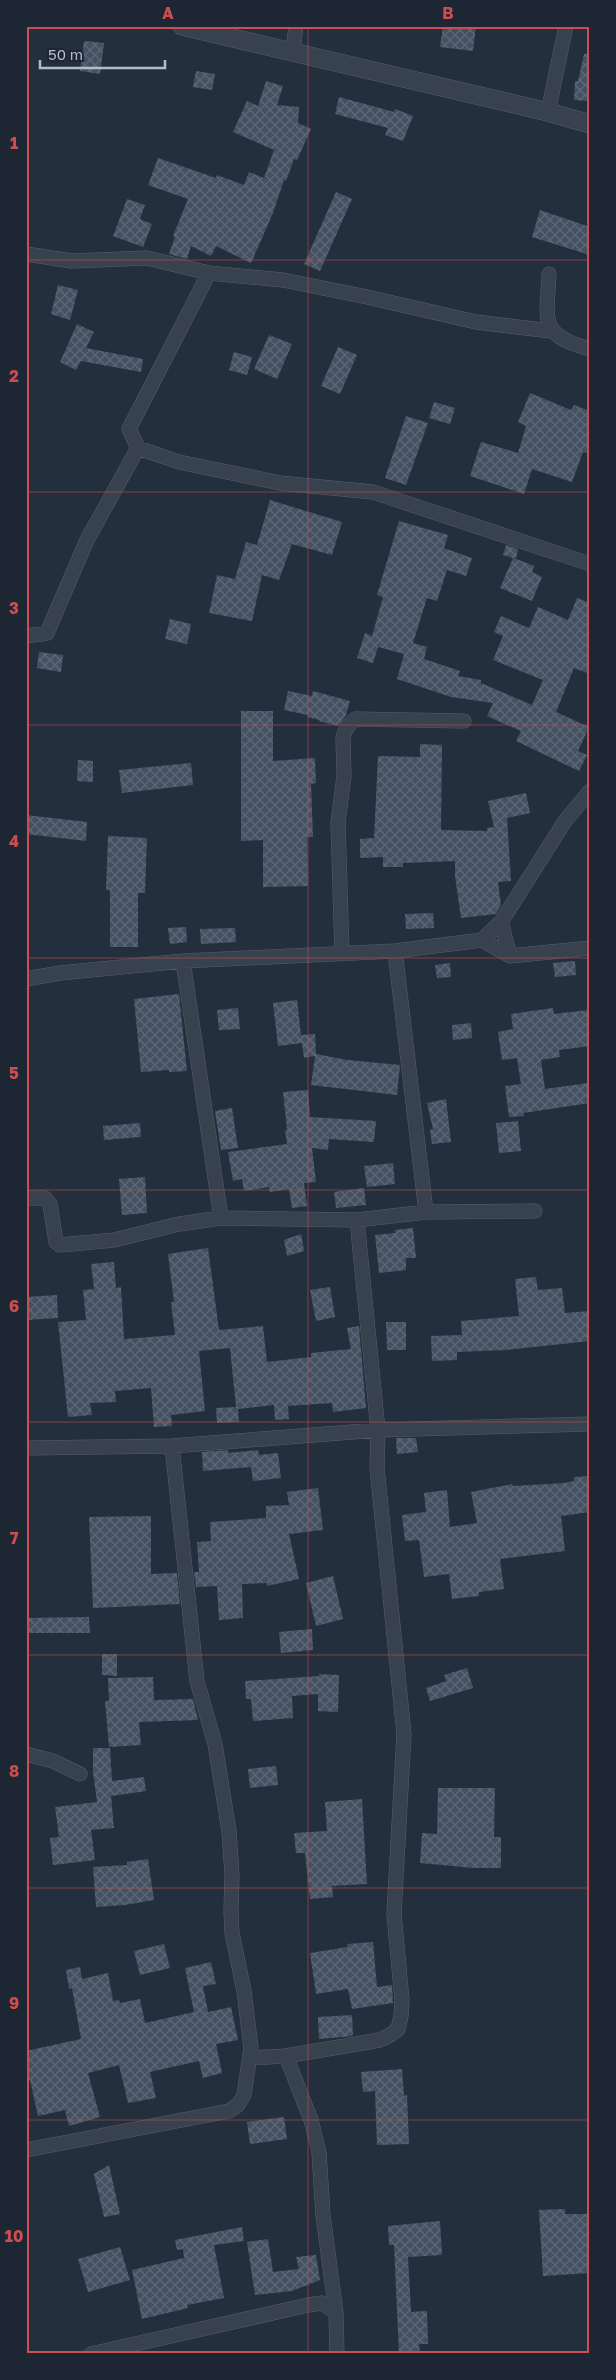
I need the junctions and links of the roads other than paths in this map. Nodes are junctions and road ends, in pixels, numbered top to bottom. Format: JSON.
{"nodes":[{"id":1,"x":182,"y":26,"type":"edge"},
{"id":2,"x":296,"y":26,"type":"edge"},
{"id":3,"x":566,"y":26,"type":"edge"},
{"id":4,"x":293,"y":51,"type":"junction"},
{"id":5,"x":548,"y":112,"type":"junction"},
{"id":6,"x":590,"y":124,"type":"edge"},
{"id":7,"x":26,"y":254,"type":"edge"},
{"id":8,"x":209,"y":273,"type":"junction"},
{"id":9,"x":549,"y":274,"type":"dead end"},
{"id":10,"x":552,"y":331,"type":"junction"},
{"id":11,"x":590,"y":349,"type":"edge"},
{"id":12,"x":138,"y":448,"type":"junction"},
{"id":13,"x":590,"y":564,"type":"edge"},
{"id":14,"x":26,"y":636,"type":"edge"},
{"id":15,"x":464,"y":721,"type":"dead end"},
{"id":16,"x":590,"y":791,"type":"edge"},
{"id":17,"x":501,"y":922,"type":"junction"},
{"id":18,"x":482,"y":940,"type":"junction"},
{"id":19,"x":590,"y":948,"type":"edge"},
{"id":20,"x":395,"y":950,"type":"junction"},
{"id":21,"x":342,"y":953,"type":"junction"},
{"id":22,"x":510,"y":956,"type":"junction"},
{"id":23,"x":183,"y":961,"type":"junction"},
{"id":24,"x":26,"y":979,"type":"edge"},
{"id":25,"x":26,"y":1198,"type":"edge"},
{"id":26,"x":535,"y":1211,"type":"dead end"},
{"id":27,"x":426,"y":1212,"type":"junction"},
{"id":28,"x":221,"y":1218,"type":"junction"},
{"id":29,"x":357,"y":1220,"type":"junction"},
{"id":30,"x":590,"y":1424,"type":"edge"},
{"id":31,"x":378,"y":1430,"type":"junction"},
{"id":32,"x":172,"y":1446,"type":"junction"},
{"id":33,"x":26,"y":1448,"type":"edge"},
{"id":34,"x":26,"y":1754,"type":"edge"},
{"id":35,"x":80,"y":1774,"type":"dead end"},
{"id":36,"x":286,"y":2056,"type":"junction"},
{"id":37,"x":250,"y":2058,"type":"junction"},
{"id":38,"x":26,"y":2150,"type":"edge"},
{"id":39,"x":336,"y":2312,"type":"junction"},
{"id":40,"x":91,"y":2354,"type":"edge"},
{"id":41,"x":337,"y":2354,"type":"edge"}],
"edges":[{"from":1,"to":4,"type":"street"},
{"from":2,"to":4,"type":"street"},
{"from":3,"to":5,"type":"street"},
{"from":4,"to":5,"type":"street"},
{"from":5,"to":6,"type":"street"},
{"from":7,"to":8,"type":"street"},
{"from":8,"to":10,"type":"street"},
{"from":8,"to":12,"type":"street"},
{"from":9,"to":10,"type":"street"},
{"from":10,"to":11,"type":"street"},
{"from":12,"to":13,"type":"street"},
{"from":12,"to":14,"type":"street"},
{"from":15,"to":21,"type":"street"},
{"from":16,"to":17,"type":"street"},
{"from":17,"to":18,"type":"street"},
{"from":17,"to":22,"type":"street"},
{"from":18,"to":20,"type":"street"},
{"from":18,"to":22,"type":"street"},
{"from":19,"to":22,"type":"street"},
{"from":20,"to":21,"type":"street"},
{"from":20,"to":27,"type":"street"},
{"from":21,"to":23,"type":"street"},
{"from":23,"to":24,"type":"street"},
{"from":23,"to":28,"type":"street"},
{"from":25,"to":28,"type":"street"},
{"from":26,"to":27,"type":"street"},
{"from":27,"to":29,"type":"street"},
{"from":28,"to":29,"type":"street"},
{"from":29,"to":31,"type":"street"},
{"from":30,"to":31,"type":"street"},
{"from":31,"to":32,"type":"street"},
{"from":31,"to":36,"type":"street"},
{"from":32,"to":33,"type":"street"},
{"from":32,"to":37,"type":"street"},
{"from":34,"to":35,"type":"street"},
{"from":36,"to":37,"type":"street"},
{"from":36,"to":39,"type":"street"},
{"from":37,"to":38,"type":"street"},
{"from":39,"to":40,"type":"street"},
{"from":39,"to":41,"type":"street"}]}
